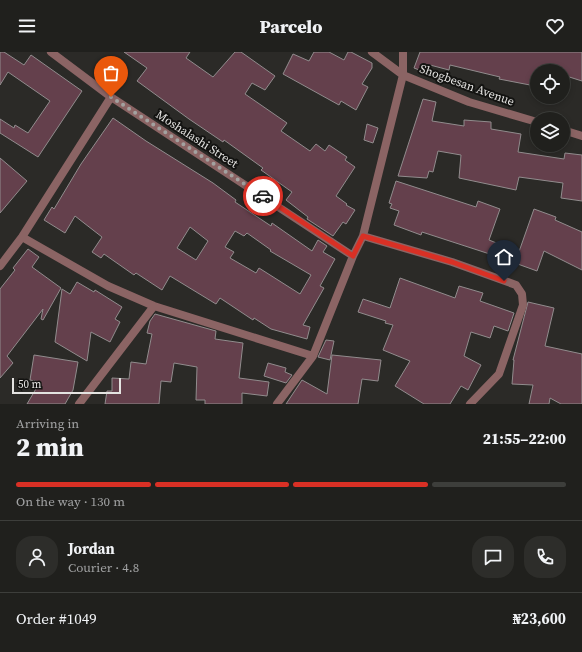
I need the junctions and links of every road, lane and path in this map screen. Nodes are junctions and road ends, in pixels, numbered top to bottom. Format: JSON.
{"nodes":[{"id":1,"x":51,"y":52,"type":"edge"},
{"id":2,"x":372,"y":52,"type":"edge"},
{"id":3,"x":403,"y":52,"type":"edge"},
{"id":4,"x":403,"y":75,"type":"junction"},
{"id":5,"x":111,"y":97,"type":"junction"},
{"id":6,"x":530,"y":120,"type":"edge"},
{"id":7,"x":570,"y":132,"type":"edge"},
{"id":8,"x":582,"y":136,"type":"edge"},
{"id":9,"x":363,"y":236,"type":"junction"},
{"id":10,"x":22,"y":237,"type":"junction"},
{"id":11,"x":353,"y":256,"type":"junction"},
{"id":12,"x":0,"y":266,"type":"edge"},
{"id":13,"x":154,"y":306,"type":"junction"},
{"id":14,"x":313,"y":356,"type":"junction"},
{"id":15,"x":78,"y":404,"type":"edge"},
{"id":16,"x":277,"y":404,"type":"edge"},
{"id":17,"x":470,"y":404,"type":"edge"}],
"edges":[{"from":1,"to":5,"type":"street","name":"Moshalashi Street"},
{"from":2,"to":4,"type":"street","name":"Shogbesan Avenue"},
{"from":3,"to":4,"type":"street"},
{"from":4,"to":6,"type":"street","name":"Shogbesan Avenue"},
{"from":4,"to":9,"type":"street"},
{"from":5,"to":10,"type":"street"},
{"from":5,"to":11,"type":"street","name":"Moshalashi Street"},
{"from":7,"to":8,"type":"street"},
{"from":9,"to":11,"type":"street"},
{"from":9,"to":17,"type":"street"},
{"from":10,"to":12,"type":"street"},
{"from":10,"to":13,"type":"street"},
{"from":11,"to":14,"type":"street"},
{"from":13,"to":14,"type":"street"},
{"from":13,"to":15,"type":"street"},
{"from":14,"to":16,"type":"street"}]}
